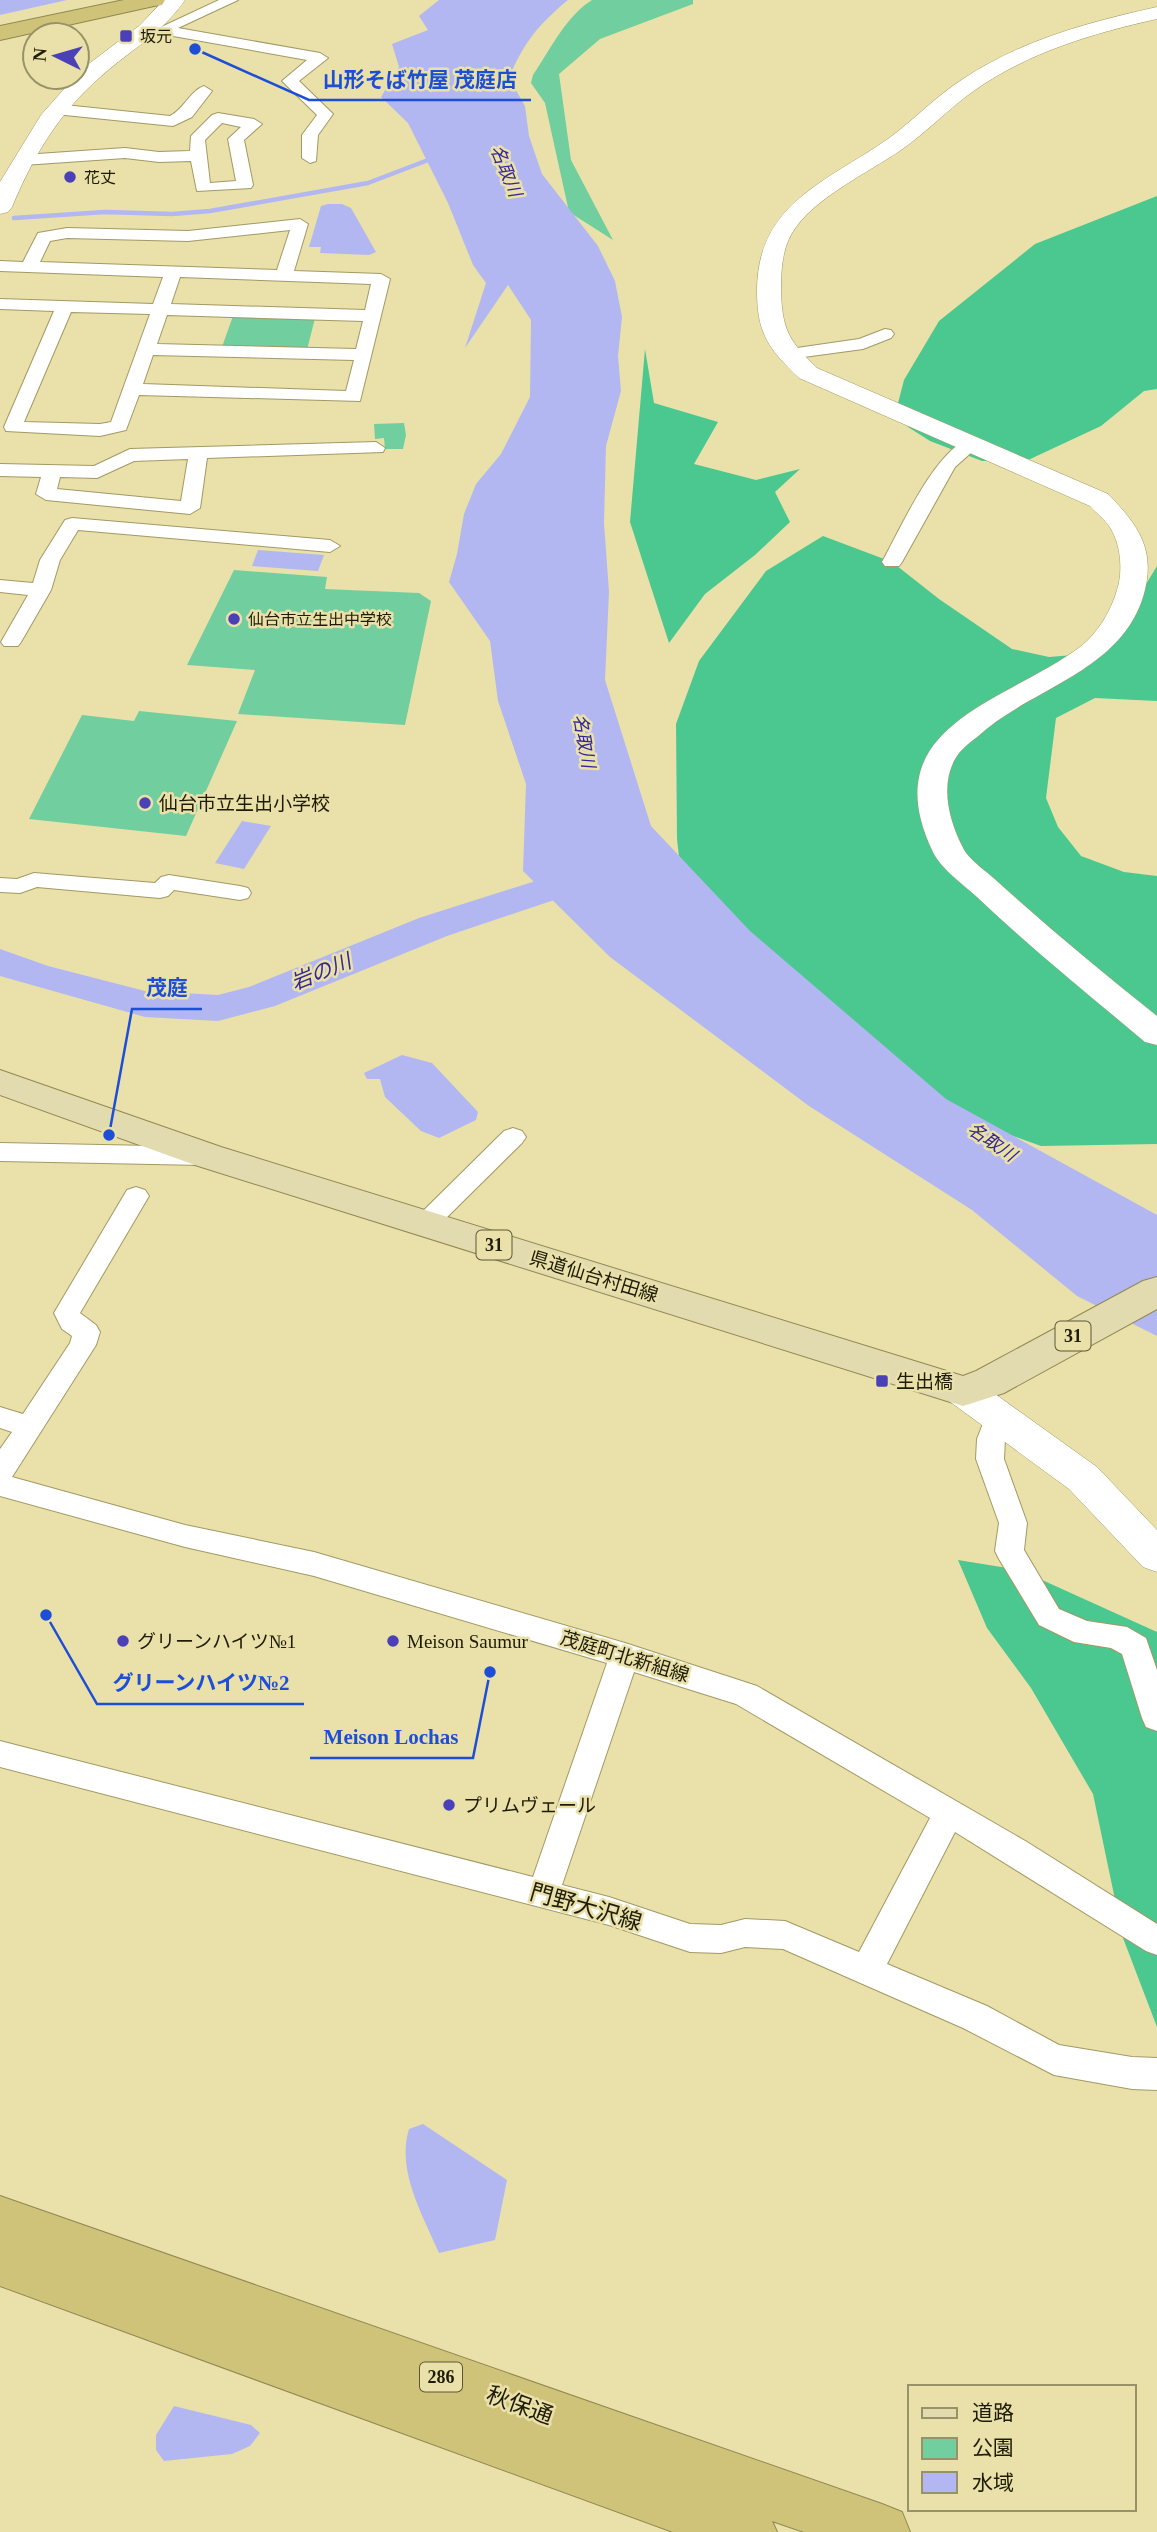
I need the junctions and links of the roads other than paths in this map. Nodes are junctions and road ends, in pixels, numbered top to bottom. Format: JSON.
{"nodes":[{"id":1,"x":116,"y":0,"type":"edge"},
{"id":2,"x":231,"y":0,"type":"edge"},
{"id":3,"x":167,"y":2,"type":"edge"},
{"id":4,"x":1157,"y":13,"type":"edge"},
{"id":5,"x":0,"y":24,"type":"edge"},
{"id":6,"x":154,"y":30,"type":"junction"},
{"id":7,"x":0,"y":33,"type":"edge"},
{"id":8,"x":204,"y":92,"type":"dead end"},
{"id":9,"x":55,"y":108,"type":"junction"},
{"id":10,"x":198,"y":156,"type":"junction"},
{"id":11,"x":310,"y":158,"type":"dead end"},
{"id":12,"x":23,"y":160,"type":"junction"},
{"id":13,"x":0,"y":207,"type":"edge"},
{"id":14,"x":193,"y":216,"type":"dead end"},
{"id":15,"x":200,"y":235,"type":"junction"},
{"id":16,"x":0,"y":266,"type":"edge"},
{"id":17,"x":29,"y":267,"type":"junction"},
{"id":18,"x":173,"y":273,"type":"junction"},
{"id":19,"x":284,"y":275,"type":"junction"},
{"id":20,"x":0,"y":304,"type":"edge"},
{"id":21,"x":65,"y":306,"type":"junction"},
{"id":22,"x":160,"y":310,"type":"junction"},
{"id":23,"x":373,"y":316,"type":"junction"},
{"id":24,"x":886,"y":334,"type":"dead end"},
{"id":25,"x":147,"y":349,"type":"junction"},
{"id":26,"x":789,"y":354,"type":"junction"},
{"id":27,"x":364,"y":355,"type":"junction"},
{"id":28,"x":132,"y":389,"type":"junction"},
{"id":29,"x":972,"y":444,"type":"junction"},
{"id":30,"x":376,"y":448,"type":"dead end"},
{"id":31,"x":198,"y":454,"type":"junction"},
{"id":32,"x":0,"y":470,"type":"edge"},
{"id":33,"x":52,"y":471,"type":"junction"},
{"id":34,"x":330,"y":546,"type":"dead end"},
{"id":35,"x":892,"y":562,"type":"dead end"},
{"id":36,"x":0,"y":586,"type":"edge"},
{"id":37,"x":41,"y":590,"type":"junction"},
{"id":38,"x":11,"y":642,"type":"dead end"},
{"id":39,"x":0,"y":885,"type":"edge"},
{"id":40,"x":240,"y":893,"type":"dead end"},
{"id":41,"x":1157,"y":1034,"type":"edge"},
{"id":42,"x":0,"y":1082,"type":"edge"},
{"id":43,"x":513,"y":1136,"type":"dead end"},
{"id":44,"x":0,"y":1152,"type":"edge"},
{"id":45,"x":208,"y":1156,"type":"junction"},
{"id":46,"x":136,"y":1196,"type":"dead end"},
{"id":47,"x":425,"y":1224,"type":"junction"},
{"id":48,"x":1157,"y":1291,"type":"edge"},
{"id":49,"x":984,"y":1396,"type":"junction"},
{"id":50,"x":0,"y":1417,"type":"edge"},
{"id":51,"x":30,"y":1426,"type":"junction"},
{"id":52,"x":0,"y":1472,"type":"edge"},
{"id":53,"x":0,"y":1485,"type":"edge"},
{"id":54,"x":1157,"y":1556,"type":"edge"},
{"id":55,"x":625,"y":1656,"type":"junction"},
{"id":56,"x":1157,"y":1718,"type":"edge"},
{"id":57,"x":0,"y":1754,"type":"edge"},
{"id":58,"x":949,"y":1812,"type":"junction"},
{"id":59,"x":543,"y":1894,"type":"junction"},
{"id":60,"x":1157,"y":1941,"type":"edge"},
{"id":61,"x":867,"y":1969,"type":"junction"},
{"id":62,"x":1157,"y":2074,"type":"edge"},
{"id":63,"x":0,"y":2221,"type":"edge"},
{"id":64,"x":0,"y":2261,"type":"edge"},
{"id":65,"x":749,"y":2532,"type":"edge"},
{"id":66,"x":882,"y":2532,"type":"edge"}],
"edges":[{"from":1,"to":5,"type":"highway"},
{"from":2,"to":6,"type":"street"},
{"from":3,"to":6,"type":"street"},
{"from":3,"to":7,"type":"highway"},
{"from":4,"to":26,"type":"street"},
{"from":6,"to":9,"type":"street"},
{"from":6,"to":11,"type":"street"},
{"from":8,"to":9,"type":"street"},
{"from":9,"to":12,"type":"street"},
{"from":10,"to":10,"type":"street"},
{"from":10,"to":12,"type":"street"},
{"from":12,"to":13,"type":"street"},
{"from":14,"to":15,"type":"street"},
{"from":15,"to":17,"type":"street"},
{"from":15,"to":19,"type":"street"},
{"from":16,"to":17,"type":"street"},
{"from":17,"to":18,"type":"street"},
{"from":18,"to":19,"type":"street"},
{"from":18,"to":22,"type":"street"},
{"from":19,"to":23,"type":"street"},
{"from":20,"to":21,"type":"street"},
{"from":21,"to":22,"type":"street"},
{"from":21,"to":28,"type":"street"},
{"from":22,"to":23,"type":"street"},
{"from":22,"to":25,"type":"street"},
{"from":23,"to":27,"type":"street"},
{"from":24,"to":26,"type":"street"},
{"from":25,"to":27,"type":"street"},
{"from":25,"to":28,"type":"street"},
{"from":26,"to":29,"type":"street"},
{"from":27,"to":28,"type":"street"},
{"from":29,"to":35,"type":"street"},
{"from":29,"to":41,"type":"street"},
{"from":30,"to":31,"type":"street"},
{"from":31,"to":33,"type":"street"},
{"from":31,"to":33,"type":"street"},
{"from":32,"to":33,"type":"street"},
{"from":34,"to":37,"type":"street"},
{"from":36,"to":37,"type":"street"},
{"from":37,"to":38,"type":"street"},
{"from":39,"to":40,"type":"street"},
{"from":42,"to":45,"type":"main road","name":"県道仙台村田線","number":"31"},
{"from":43,"to":47,"type":"street"},
{"from":44,"to":45,"type":"street"},
{"from":45,"to":47,"type":"main road","name":"県道仙台村田線","number":"31"},
{"from":46,"to":51,"type":"street"},
{"from":47,"to":49,"type":"main road","name":"県道仙台村田線","number":"31"},
{"from":48,"to":49,"type":"main road","number":"31"},
{"from":49,"to":54,"type":"street"},
{"from":49,"to":56,"type":"street"},
{"from":50,"to":51,"type":"street"},
{"from":51,"to":52,"type":"street"},
{"from":53,"to":55,"type":"street","name":"茂庭町北新組線"},
{"from":55,"to":58,"type":"street","name":"茂庭町北新組線"},
{"from":55,"to":59,"type":"street"},
{"from":57,"to":59,"type":"street","name":"門野大沢線"},
{"from":58,"to":60,"type":"street","name":"茂庭町北新組線"},
{"from":58,"to":61,"type":"street"},
{"from":59,"to":61,"type":"street","name":"門野大沢線"},
{"from":61,"to":62,"type":"street","name":"門野大沢線"},
{"from":63,"to":66,"type":"highway","name":"秋保通","number":"286"},
{"from":64,"to":65,"type":"highway","name":"秋保通","number":"286"}]}
